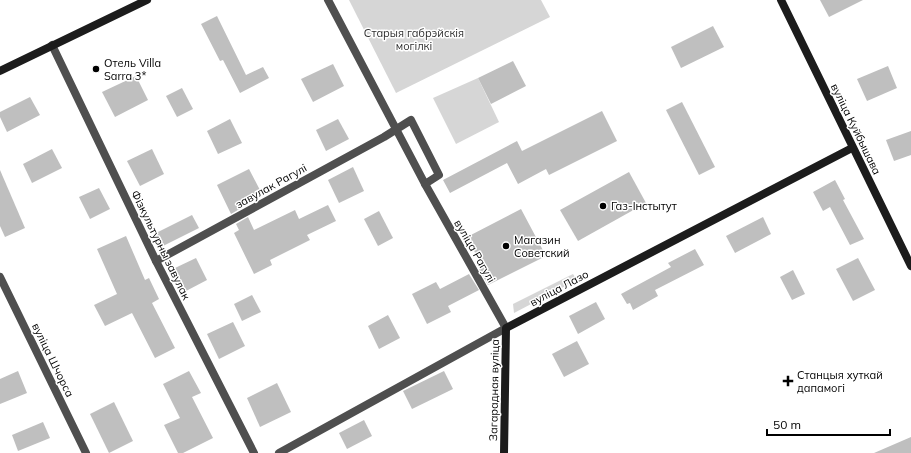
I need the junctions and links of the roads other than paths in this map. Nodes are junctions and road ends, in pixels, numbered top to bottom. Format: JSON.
{"nodes":[{"id":1,"x":147,"y":0,"type":"edge"},
{"id":2,"x":328,"y":0,"type":"edge"},
{"id":3,"x":782,"y":0,"type":"edge"},
{"id":4,"x":52,"y":45,"type":"junction"},
{"id":5,"x":0,"y":71,"type":"edge"},
{"id":6,"x":396,"y":128,"type":"junction"},
{"id":7,"x":852,"y":148,"type":"junction"},
{"id":8,"x":425,"y":184,"type":"junction"},
{"id":9,"x":156,"y":261,"type":"junction"},
{"id":10,"x":911,"y":266,"type":"edge"},
{"id":11,"x":0,"y":277,"type":"edge"},
{"id":12,"x":506,"y":328,"type":"junction"},
{"id":13,"x":86,"y":453,"type":"edge"},
{"id":14,"x":254,"y":453,"type":"edge"},
{"id":15,"x":279,"y":453,"type":"edge"},
{"id":16,"x":504,"y":453,"type":"edge"}],
"edges":[{"from":1,"to":4,"type":"street"},
{"from":2,"to":6,"type":"street","name":"вуліца Рагулі"},
{"from":3,"to":7,"type":"street","name":"вуліца Куйбышава"},
{"from":4,"to":5,"type":"street"},
{"from":4,"to":9,"type":"street","name":"Фізкультурны завулак"},
{"from":6,"to":8,"type":"street","name":"вуліца Рагулі"},
{"from":6,"to":8,"type":"street"},
{"from":6,"to":9,"type":"street","name":"завулак Рагулі"},
{"from":7,"to":10,"type":"street","name":"вуліца Куйбышава"},
{"from":7,"to":12,"type":"street","name":"вуліца Лазо"},
{"from":8,"to":12,"type":"street","name":"вуліца Рагулі"},
{"from":9,"to":14,"type":"street","name":"Фізкультурны завулак"},
{"from":11,"to":13,"type":"street","name":"вуліца Шчорса"},
{"from":12,"to":15,"type":"street","name":"вуліца Лазо"},
{"from":12,"to":16,"type":"street","name":"Загарадная вуліца"}]}
